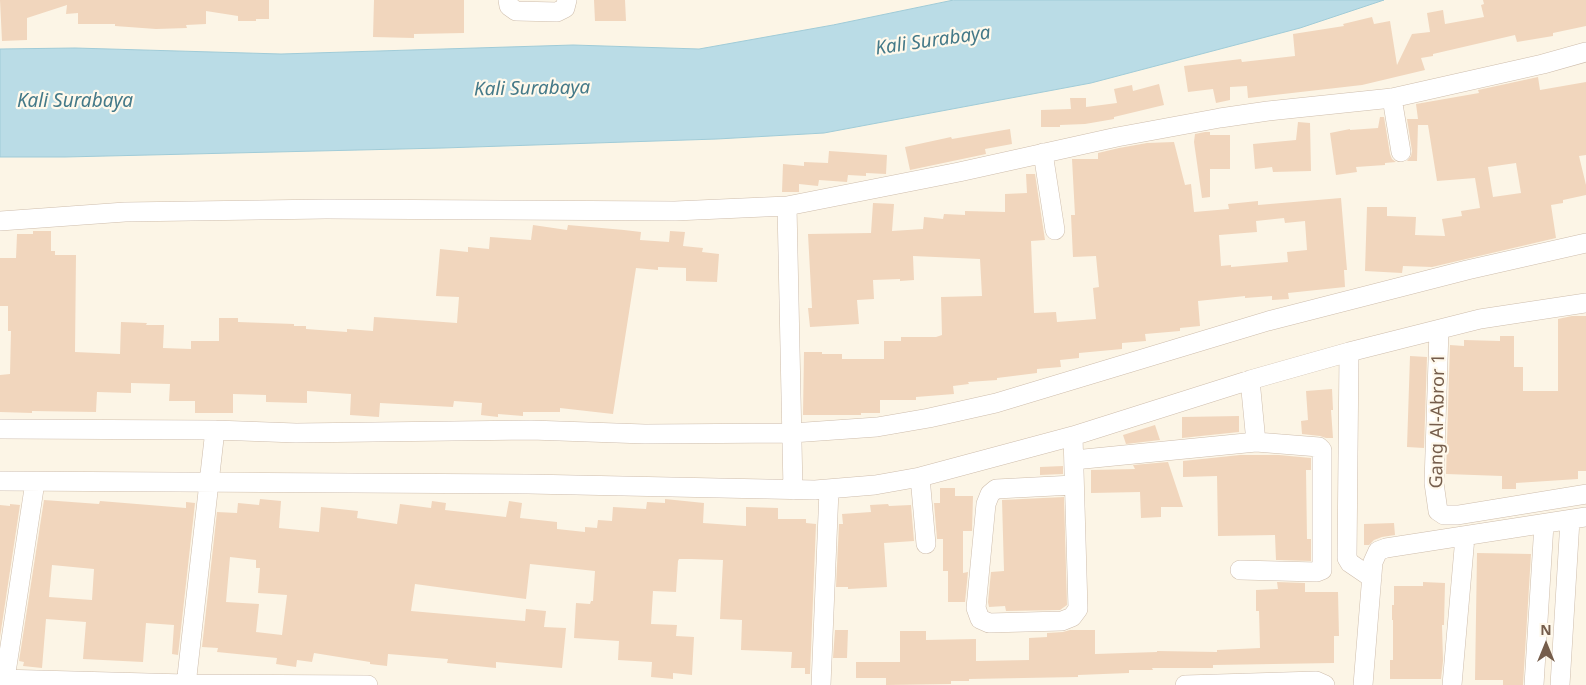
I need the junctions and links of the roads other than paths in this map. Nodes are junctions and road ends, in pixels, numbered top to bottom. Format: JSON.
{"nodes":[{"id":1,"x":508,"y":0,"type":"edge"},
{"id":2,"x":567,"y":0,"type":"edge"},
{"id":3,"x":1586,"y":52,"type":"edge"},
{"id":4,"x":1392,"y":98,"type":"junction"},
{"id":5,"x":1401,"y":152,"type":"dead end"},
{"id":6,"x":1043,"y":153,"type":"junction"},
{"id":7,"x":787,"y":206,"type":"junction"},
{"id":8,"x":0,"y":221,"type":"edge"},
{"id":9,"x":1055,"y":230,"type":"dead end"},
{"id":10,"x":1586,"y":243,"type":"edge"},
{"id":11,"x":1586,"y":303,"type":"edge"},
{"id":12,"x":1440,"y":330,"type":"junction"},
{"id":13,"x":1349,"y":352,"type":"junction"},
{"id":14,"x":1250,"y":380,"type":"junction"},
{"id":15,"x":0,"y":429,"type":"edge"},
{"id":16,"x":214,"y":434,"type":"junction"},
{"id":17,"x":1073,"y":436,"type":"junction"},
{"id":18,"x":792,"y":437,"type":"junction"},
{"id":19,"x":1256,"y":442,"type":"junction"},
{"id":20,"x":1074,"y":460,"type":"junction"},
{"id":21,"x":920,"y":477,"type":"junction"},
{"id":22,"x":210,"y":478,"type":"junction"},
{"id":23,"x":0,"y":481,"type":"edge"},
{"id":24,"x":36,"y":482,"type":"junction"},
{"id":25,"x":793,"y":485,"type":"junction"},
{"id":26,"x":1074,"y":485,"type":"junction"},
{"id":27,"x":829,"y":490,"type":"junction"},
{"id":28,"x":1586,"y":494,"type":"edge"},
{"id":29,"x":1578,"y":519,"type":"edge"},
{"id":30,"x":1544,"y":524,"type":"junction"},
{"id":31,"x":1465,"y":537,"type":"junction"},
{"id":32,"x":926,"y":544,"type":"dead end"},
{"id":33,"x":1240,"y":570,"type":"dead end"},
{"id":34,"x":1360,"y":570,"type":"junction"},
{"id":35,"x":3,"y":679,"type":"edge"},
{"id":36,"x":186,"y":684,"type":"edge"},
{"id":37,"x":1231,"y":684,"type":"edge"},
{"id":38,"x":368,"y":685,"type":"edge"},
{"id":39,"x":821,"y":685,"type":"edge"},
{"id":40,"x":1185,"y":685,"type":"edge"},
{"id":41,"x":1325,"y":685,"type":"edge"},
{"id":42,"x":1363,"y":685,"type":"edge"},
{"id":43,"x":1452,"y":685,"type":"edge"},
{"id":44,"x":1534,"y":685,"type":"edge"},
{"id":45,"x":1560,"y":685,"type":"edge"}],
"edges":[{"from":1,"to":2,"type":"street"},
{"from":3,"to":4,"type":"street"},
{"from":4,"to":5,"type":"street"},
{"from":4,"to":6,"type":"street"},
{"from":6,"to":7,"type":"street"},
{"from":6,"to":9,"type":"street"},
{"from":7,"to":8,"type":"street"},
{"from":7,"to":18,"type":"street"},
{"from":10,"to":18,"type":"street"},
{"from":11,"to":12,"type":"street"},
{"from":12,"to":13,"type":"street"},
{"from":12,"to":28,"type":"street","name":"Gang Al-Abror 1"},
{"from":13,"to":14,"type":"street"},
{"from":13,"to":34,"type":"street"},
{"from":14,"to":17,"type":"street"},
{"from":14,"to":19,"type":"street"},
{"from":15,"to":16,"type":"street"},
{"from":16,"to":18,"type":"street"},
{"from":16,"to":22,"type":"street"},
{"from":17,"to":20,"type":"street"},
{"from":17,"to":21,"type":"street"},
{"from":18,"to":25,"type":"street"},
{"from":19,"to":20,"type":"street"},
{"from":19,"to":33,"type":"street"},
{"from":20,"to":26,"type":"street"},
{"from":21,"to":27,"type":"street"},
{"from":21,"to":32,"type":"street"},
{"from":22,"to":24,"type":"street"},
{"from":22,"to":25,"type":"street"},
{"from":22,"to":36,"type":"street"},
{"from":23,"to":24,"type":"street"},
{"from":24,"to":35,"type":"street"},
{"from":25,"to":27,"type":"street"},
{"from":26,"to":26,"type":"street"},
{"from":27,"to":39,"type":"street"},
{"from":29,"to":30,"type":"street"},
{"from":29,"to":45,"type":"street"},
{"from":30,"to":31,"type":"street"},
{"from":30,"to":44,"type":"street"},
{"from":31,"to":34,"type":"street"},
{"from":31,"to":43,"type":"street"},
{"from":34,"to":42,"type":"street"},
{"from":35,"to":36,"type":"street"},
{"from":36,"to":38,"type":"street"},
{"from":37,"to":40,"type":"street"},
{"from":37,"to":41,"type":"street"}]}
